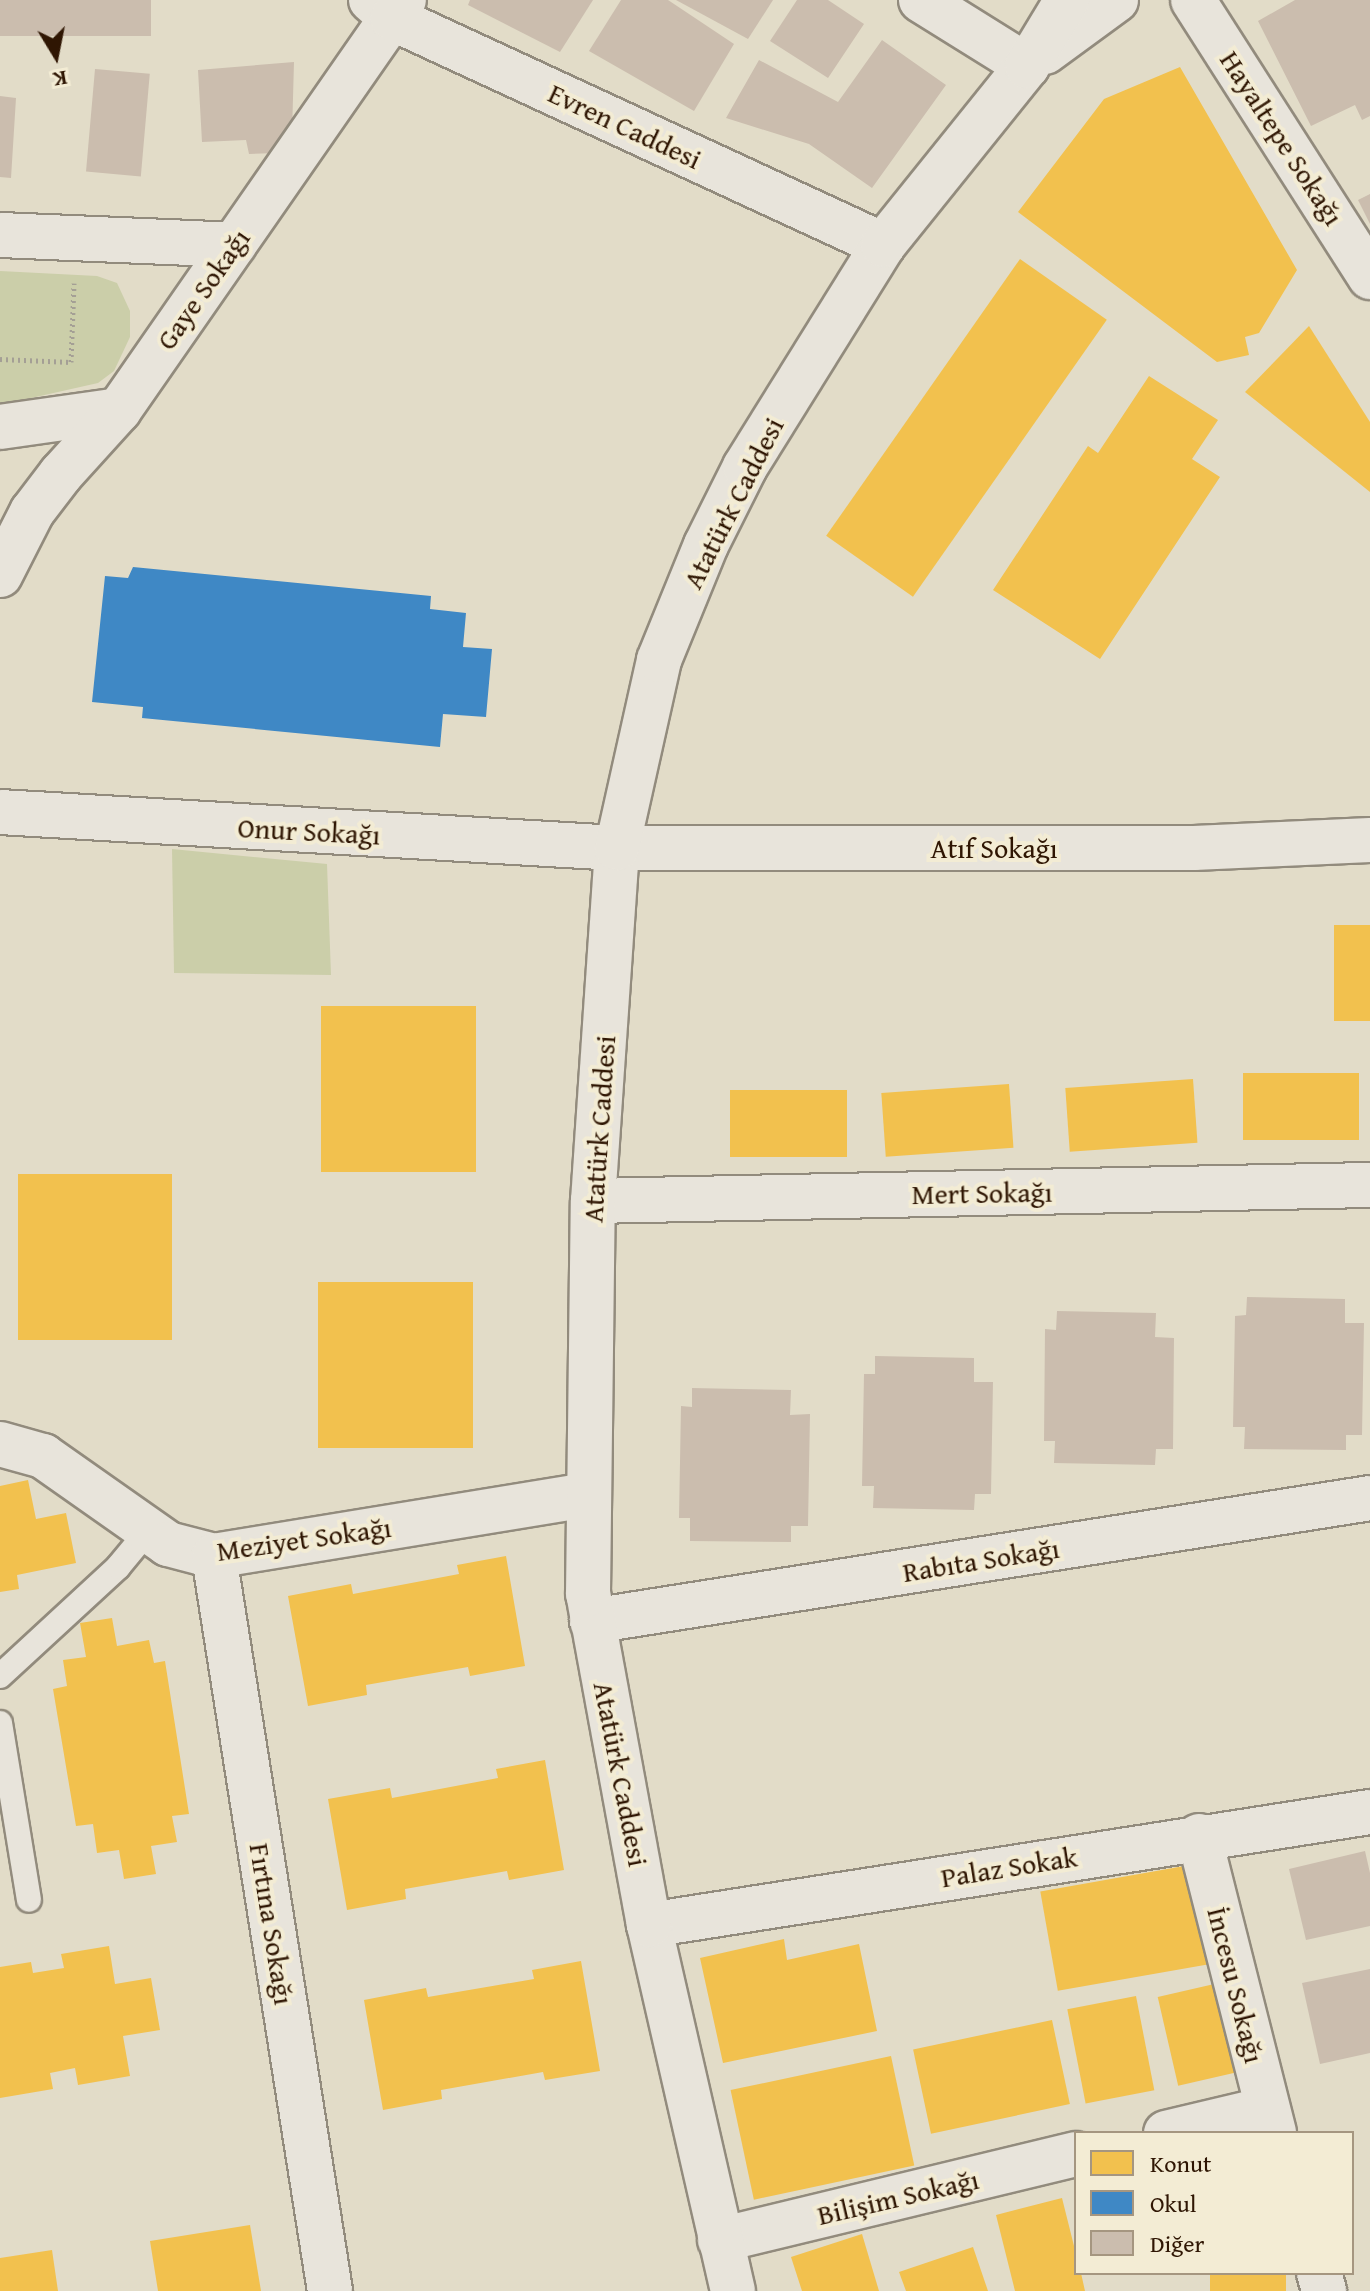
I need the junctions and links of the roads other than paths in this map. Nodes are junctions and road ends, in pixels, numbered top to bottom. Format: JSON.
{"nodes":[{"id":1,"x":921,"y":0,"type":"edge"},
{"id":2,"x":1067,"y":0,"type":"edge"},
{"id":3,"x":1116,"y":0,"type":"edge"},
{"id":4,"x":1193,"y":0,"type":"edge"},
{"id":5,"x":389,"y":6,"type":"edge"},
{"id":6,"x":1027,"y":66,"type":"junction"},
{"id":7,"x":0,"y":235,"type":"edge"},
{"id":8,"x":234,"y":245,"type":"junction"},
{"id":9,"x":883,"y":245,"type":"junction"},
{"id":10,"x":1370,"y":277,"type":"edge"},
{"id":11,"x":119,"y":410,"type":"junction"},
{"id":12,"x":0,"y":427,"type":"edge"},
{"id":13,"x":0,"y":575,"type":"edge"},
{"id":14,"x":0,"y":812,"type":"edge"},
{"id":15,"x":1370,"y":840,"type":"edge"},
{"id":16,"x":617,"y":848,"type":"junction"},
{"id":17,"x":1370,"y":1185,"type":"edge"},
{"id":18,"x":593,"y":1201,"type":"junction"},
{"id":19,"x":0,"y":1444,"type":"edge"},
{"id":20,"x":588,"y":1495,"type":"junction"},
{"id":21,"x":1370,"y":1498,"type":"edge"},
{"id":22,"x":147,"y":1532,"type":"junction"},
{"id":23,"x":214,"y":1556,"type":"junction"},
{"id":24,"x":592,"y":1621,"type":"junction"},
{"id":25,"x":0,"y":1676,"type":"edge"},
{"id":26,"x":0,"y":1723,"type":"edge"},
{"id":27,"x":1370,"y":1812,"type":"edge"},
{"id":28,"x":1199,"y":1836,"type":"junction"},
{"id":29,"x":29,"y":1900,"type":"dead end"},
{"id":30,"x":649,"y":1925,"type":"junction"},
{"id":31,"x":1270,"y":2121,"type":"edge"},
{"id":32,"x":1183,"y":2131,"type":"edge"},
{"id":33,"x":1074,"y":2154,"type":"edge"},
{"id":34,"x":720,"y":2240,"type":"junction"},
{"id":35,"x":330,"y":2291,"type":"edge"},
{"id":36,"x":733,"y":2291,"type":"edge"}],
"edges":[{"from":1,"to":6,"type":"street"},
{"from":2,"to":6,"type":"street","name":"Atatürk Caddesi"},
{"from":3,"to":6,"type":"street","name":"Atatürk Caddesi"},
{"from":4,"to":10,"type":"street","name":"Hayaltepe Sokağı"},
{"from":5,"to":8,"type":"street","name":"Gaye Sokağı"},
{"from":5,"to":9,"type":"street","name":"Evren Caddesi"},
{"from":6,"to":9,"type":"street","name":"Atatürk Caddesi"},
{"from":7,"to":8,"type":"street"},
{"from":8,"to":11,"type":"street","name":"Gaye Sokağı"},
{"from":9,"to":16,"type":"street","name":"Atatürk Caddesi"},
{"from":11,"to":12,"type":"street"},
{"from":11,"to":13,"type":"street","name":"Gaye Sokağı"},
{"from":14,"to":16,"type":"street","name":"Onur Sokağı"},
{"from":15,"to":16,"type":"street","name":"Atıf Sokağı"},
{"from":16,"to":18,"type":"street","name":"Atatürk Caddesi"},
{"from":17,"to":18,"type":"street","name":"Mert Sokağı"},
{"from":18,"to":20,"type":"street","name":"Atatürk Caddesi"},
{"from":19,"to":22,"type":"street","name":"Meziyet Sokağı"},
{"from":20,"to":23,"type":"street","name":"Meziyet Sokağı"},
{"from":20,"to":24,"type":"street","name":"Atatürk Caddesi"},
{"from":21,"to":24,"type":"street","name":"Rabıta Sokağı"},
{"from":22,"to":23,"type":"street","name":"Meziyet Sokağı"},
{"from":22,"to":25,"type":"lane"},
{"from":23,"to":35,"type":"street","name":"Fırtına Sokağı"},
{"from":24,"to":30,"type":"street","name":"Atatürk Caddesi"},
{"from":26,"to":29,"type":"lane"},
{"from":27,"to":28,"type":"street","name":"Palaz Sokak"},
{"from":28,"to":30,"type":"street","name":"Palaz Sokak"},
{"from":28,"to":31,"type":"street","name":"İncesu Sokağı"},
{"from":30,"to":34,"type":"street","name":"Atatürk Caddesi"},
{"from":31,"to":32,"type":"street"},
{"from":33,"to":34,"type":"street","name":"Bilişim Sokağı"},
{"from":34,"to":36,"type":"street","name":"Atatürk Caddesi"}]}
